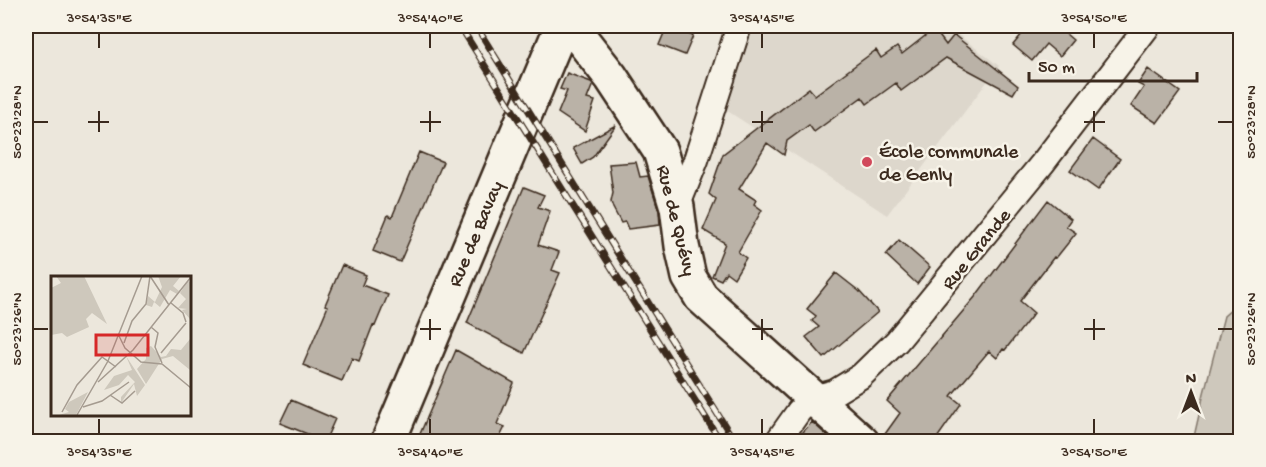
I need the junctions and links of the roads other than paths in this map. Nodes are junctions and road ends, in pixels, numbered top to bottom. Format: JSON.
{"nodes":[{"id":1,"x":562,"y":26,"type":"edge"},
{"id":2,"x":571,"y":26,"type":"edge"},
{"id":3,"x":739,"y":26,"type":"edge"},
{"id":4,"x":1148,"y":26,"type":"edge"},
{"id":5,"x":677,"y":207,"type":"junction"},
{"id":6,"x":813,"y":398,"type":"junction"},
{"id":7,"x":388,"y":441,"type":"edge"},
{"id":8,"x":777,"y":441,"type":"edge"},
{"id":9,"x":862,"y":441,"type":"edge"}],
"edges":[{"from":1,"to":7,"type":"main road","name":"Rue de Bavay"},
{"from":2,"to":5,"type":"main road","name":"Rue de Quévy"},
{"from":3,"to":5,"type":"street"},
{"from":4,"to":6,"type":"street","name":"Rue Grande"},
{"from":5,"to":6,"type":"main road","name":"Rue de Quévy"},
{"from":6,"to":8,"type":"street","name":"Rue Grande"},
{"from":6,"to":9,"type":"main road","name":"Rue de Quévy"}]}
